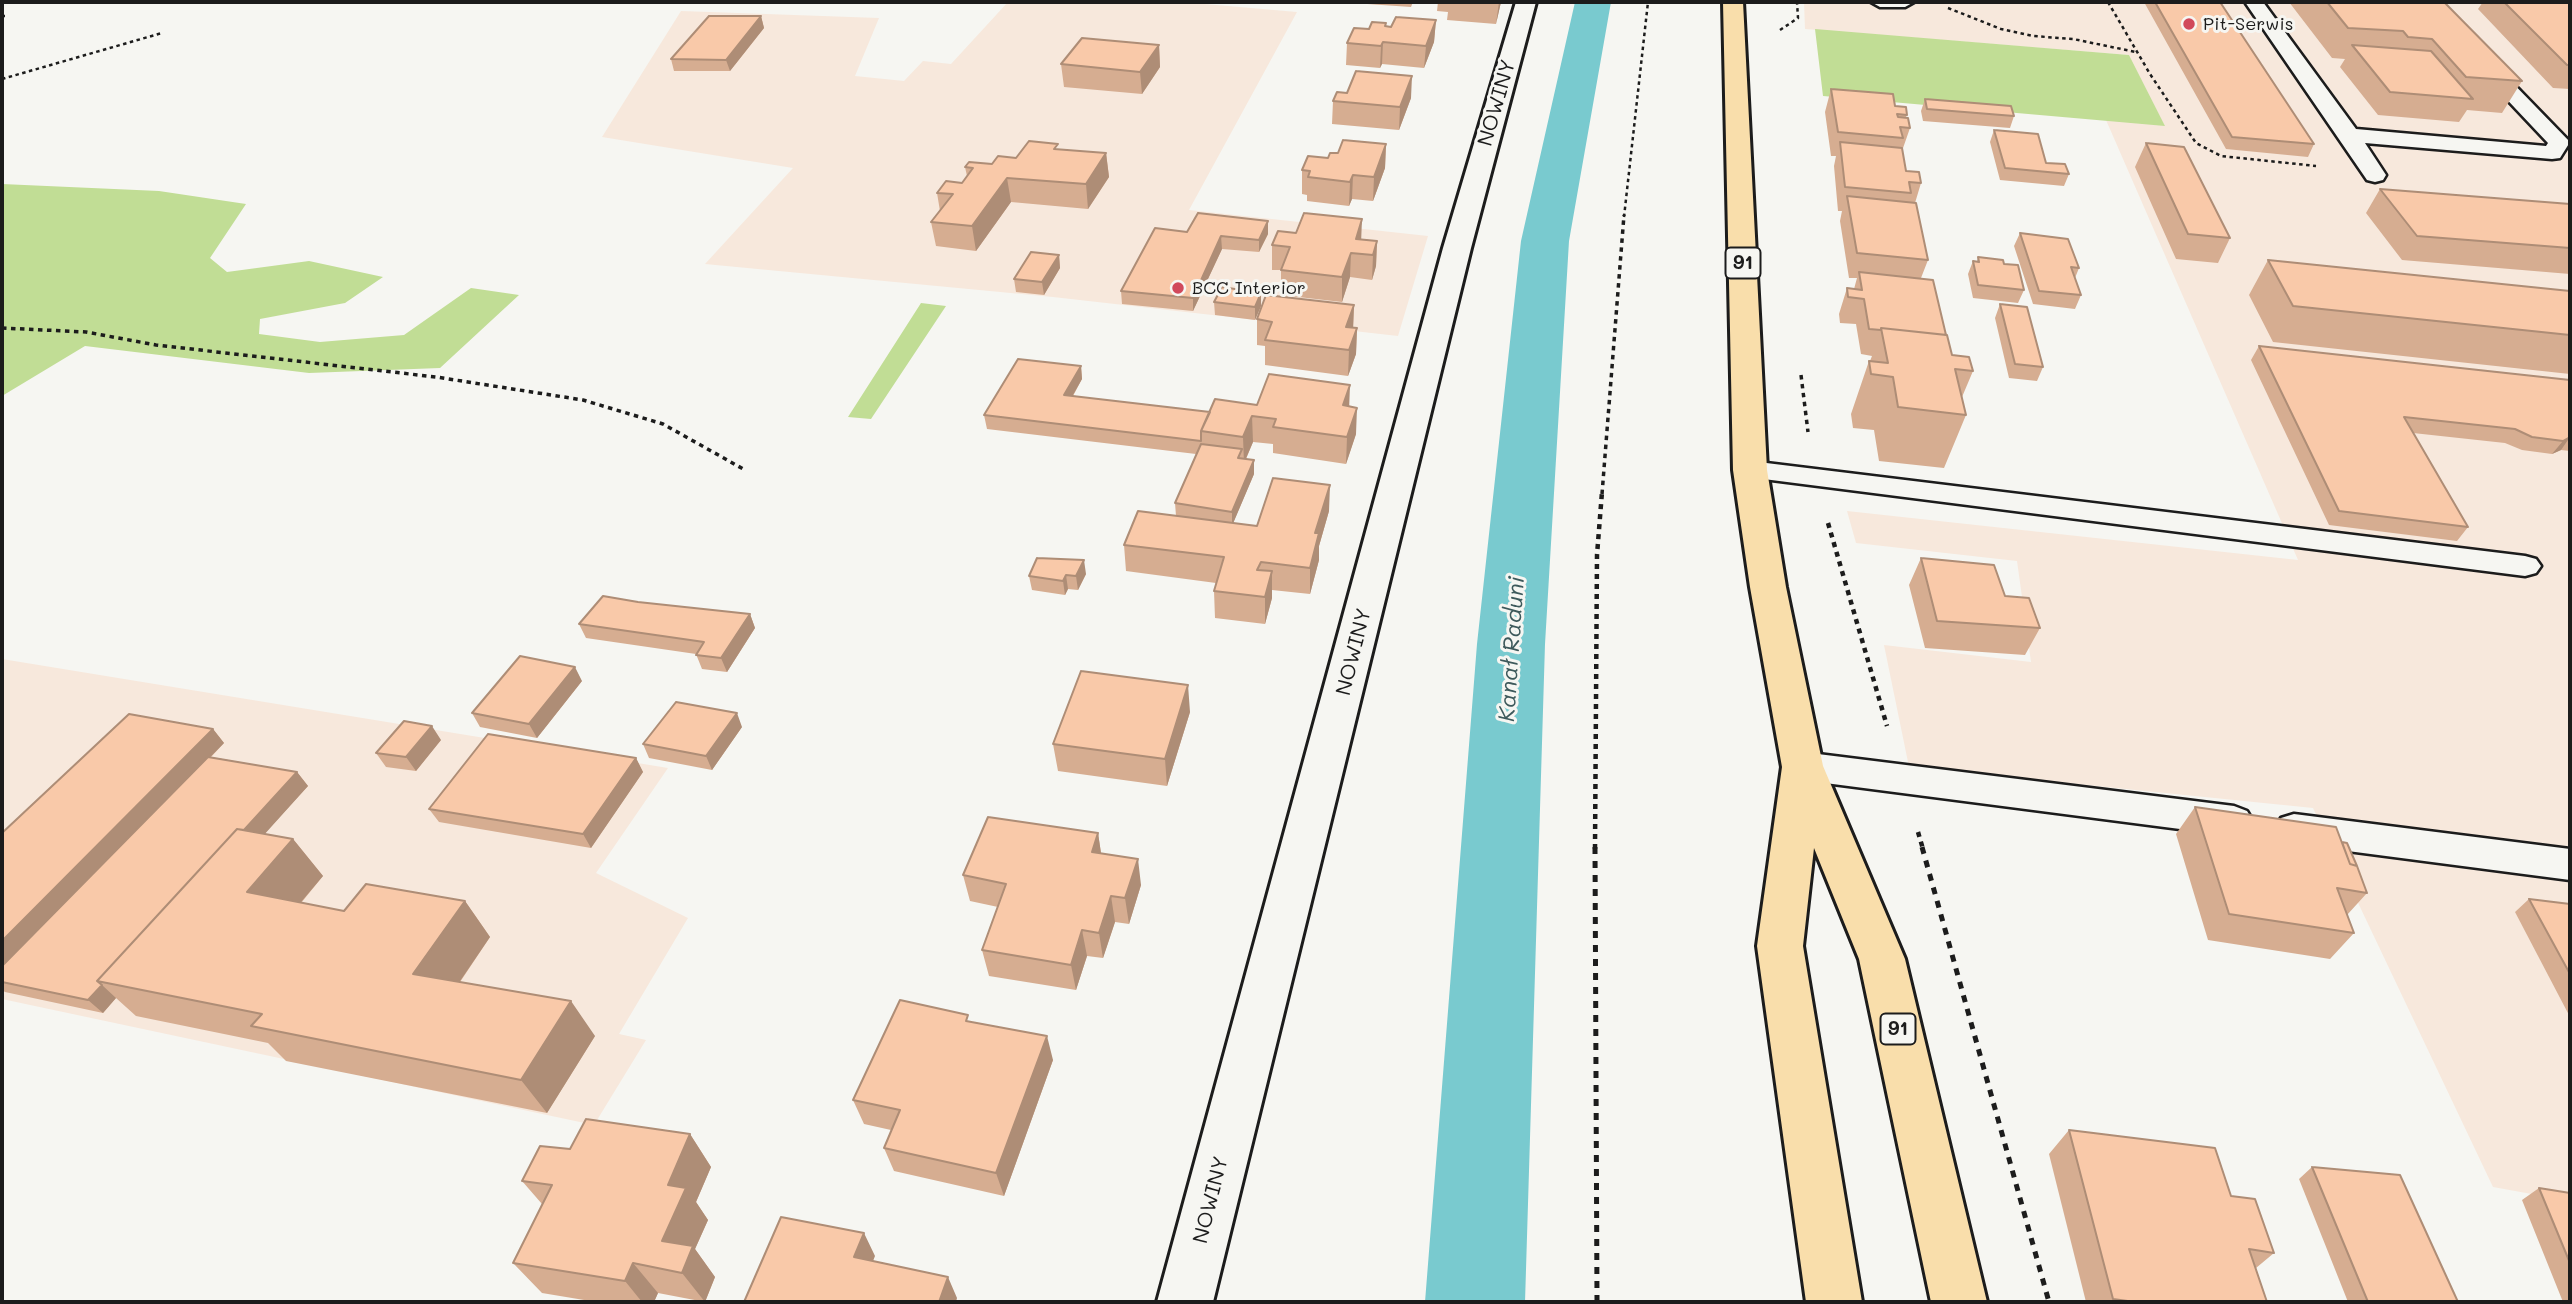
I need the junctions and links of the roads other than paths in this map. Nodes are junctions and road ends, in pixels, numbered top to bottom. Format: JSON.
{"nodes":[{"id":1,"x":1526,"y":2,"type":"edge"},
{"id":2,"x":1733,"y":2,"type":"edge"},
{"id":3,"x":1880,"y":2,"type":"edge"},
{"id":4,"x":1905,"y":2,"type":"edge"},
{"id":5,"x":2254,"y":2,"type":"edge"},
{"id":6,"x":2424,"y":2,"type":"edge"},
{"id":7,"x":2349,"y":135,"type":"junction"},
{"id":8,"x":2374,"y":173,"type":"road end"},
{"id":9,"x":1751,"y":470,"type":"junction"},
{"id":10,"x":2525,"y":566,"type":"dead end"},
{"id":11,"x":1802,"y":766,"type":"junction"},
{"id":12,"x":2570,"y":864,"type":"edge"},
{"id":13,"x":1185,"y":1302,"type":"edge"},
{"id":14,"x":1834,"y":1302,"type":"edge"},
{"id":15,"x":1959,"y":1302,"type":"edge"}],
"edges":[{"from":1,"to":13,"type":"street","name":"NOWINY"},
{"from":2,"to":9,"type":"main road","number":"91"},
{"from":3,"to":4,"type":"lane"},
{"from":5,"to":7,"type":"lane"},
{"from":6,"to":7,"type":"lane"},
{"from":7,"to":8,"type":"lane"},
{"from":9,"to":10,"type":"lane"},
{"from":9,"to":11,"type":"main road","number":"91"},
{"from":11,"to":12,"type":"lane"},
{"from":11,"to":14,"type":"main road","number":"91"},
{"from":11,"to":15,"type":"main road","number":"91"}]}
